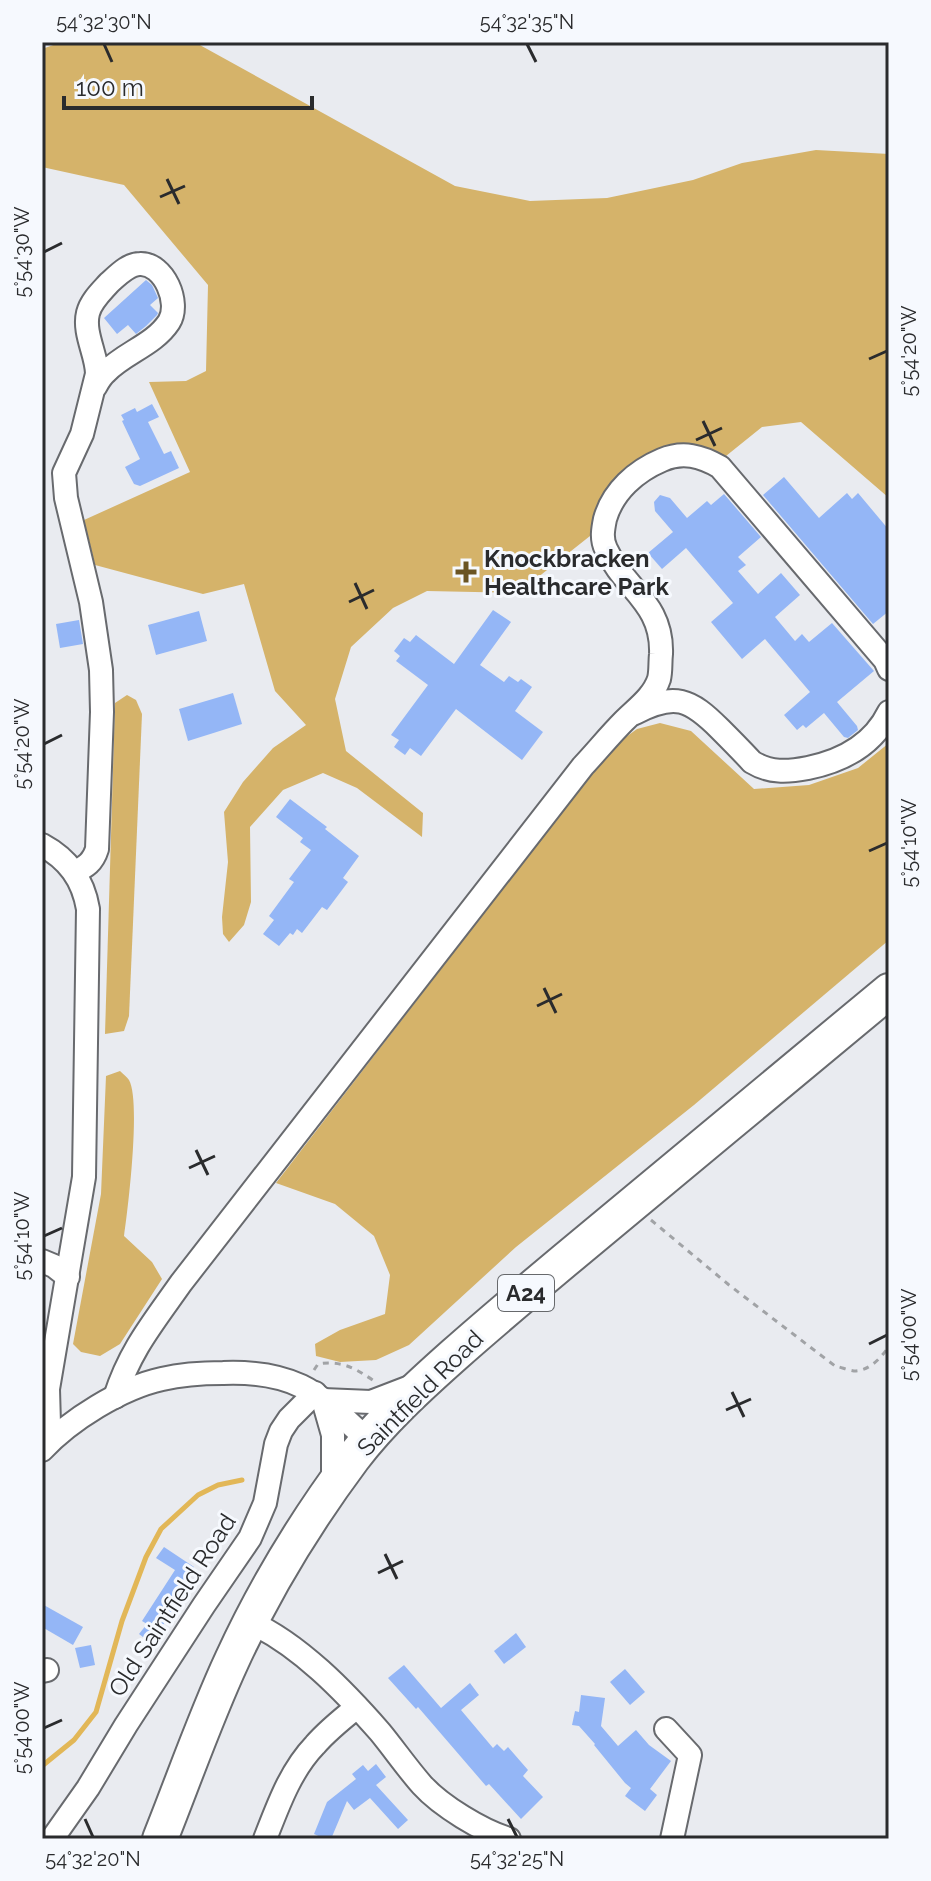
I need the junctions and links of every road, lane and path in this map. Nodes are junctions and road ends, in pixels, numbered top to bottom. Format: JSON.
{"nodes":[{"id":1,"x":95,"y":387,"type":"junction"},
{"id":2,"x":889,"y":669,"type":"edge"},
{"id":3,"x":889,"y":712,"type":"edge"},
{"id":4,"x":627,"y":718,"type":"junction"},
{"id":5,"x":42,"y":845,"type":"edge"},
{"id":6,"x":97,"y":849,"type":"junction"},
{"id":7,"x":74,"y":872,"type":"junction"},
{"id":8,"x":88,"y":924,"type":"junction"},
{"id":9,"x":889,"y":991,"type":"edge"},
{"id":10,"x":633,"y":1204,"type":"junction"},
{"id":11,"x":42,"y":1261,"type":"edge"},
{"id":12,"x":68,"y":1277,"type":"junction"},
{"id":13,"x":889,"y":1346,"type":"edge"},
{"id":14,"x":430,"y":1377,"type":"junction"},
{"id":15,"x":380,"y":1385,"type":"dead end"},
{"id":16,"x":314,"y":1393,"type":"junction"},
{"id":17,"x":115,"y":1397,"type":"junction"},
{"id":18,"x":368,"y":1440,"type":"junction"},
{"id":19,"x":48,"y":1443,"type":"edge"},
{"id":20,"x":333,"y":1486,"type":"junction"},
{"id":21,"x":250,"y":1622,"type":"junction"},
{"id":22,"x":357,"y":1707,"type":"junction"},
{"id":23,"x":666,"y":1729,"type":"dead end"},
{"id":24,"x":505,"y":1838,"type":"edge"},
{"id":25,"x":52,"y":1839,"type":"edge"},
{"id":26,"x":160,"y":1839,"type":"edge"},
{"id":27,"x":265,"y":1839,"type":"edge"},
{"id":28,"x":672,"y":1839,"type":"edge"}],
"edges":[{"from":1,"to":1,"type":"street"},
{"from":1,"to":6,"type":"street"},
{"from":2,"to":4,"type":"street"},
{"from":3,"to":4,"type":"street"},
{"from":4,"to":17,"type":"street"},
{"from":5,"to":7,"type":"street"},
{"from":6,"to":7,"type":"street"},
{"from":6,"to":8,"type":"street"},
{"from":7,"to":8,"type":"street"},
{"from":8,"to":12,"type":"street"},
{"from":9,"to":10,"type":"highway","name":"Saintfield Road","number":"A24"},
{"from":10,"to":13,"type":"path"},
{"from":10,"to":14,"type":"highway","name":"Saintfield Road","number":"A24"},
{"from":11,"to":12,"type":"street"},
{"from":12,"to":19,"type":"street"},
{"from":14,"to":16,"type":"street"},
{"from":14,"to":18,"type":"highway","name":"Saintfield Road","number":"A24"},
{"from":15,"to":16,"type":"path"},
{"from":16,"to":17,"type":"street"},
{"from":16,"to":18,"type":"street"},
{"from":16,"to":20,"type":"street"},
{"from":16,"to":25,"type":"street","name":"Old Saintfield Road"},
{"from":17,"to":19,"type":"street"},
{"from":18,"to":20,"type":"highway","name":"Saintfield Road","number":"A24"},
{"from":20,"to":21,"type":"highway","name":"Saintfield Road","number":"A24"},
{"from":21,"to":22,"type":"street"},
{"from":21,"to":26,"type":"highway","name":"Saintfield Road","number":"A24"},
{"from":22,"to":24,"type":"street"},
{"from":22,"to":27,"type":"street"},
{"from":23,"to":28,"type":"street"}]}
